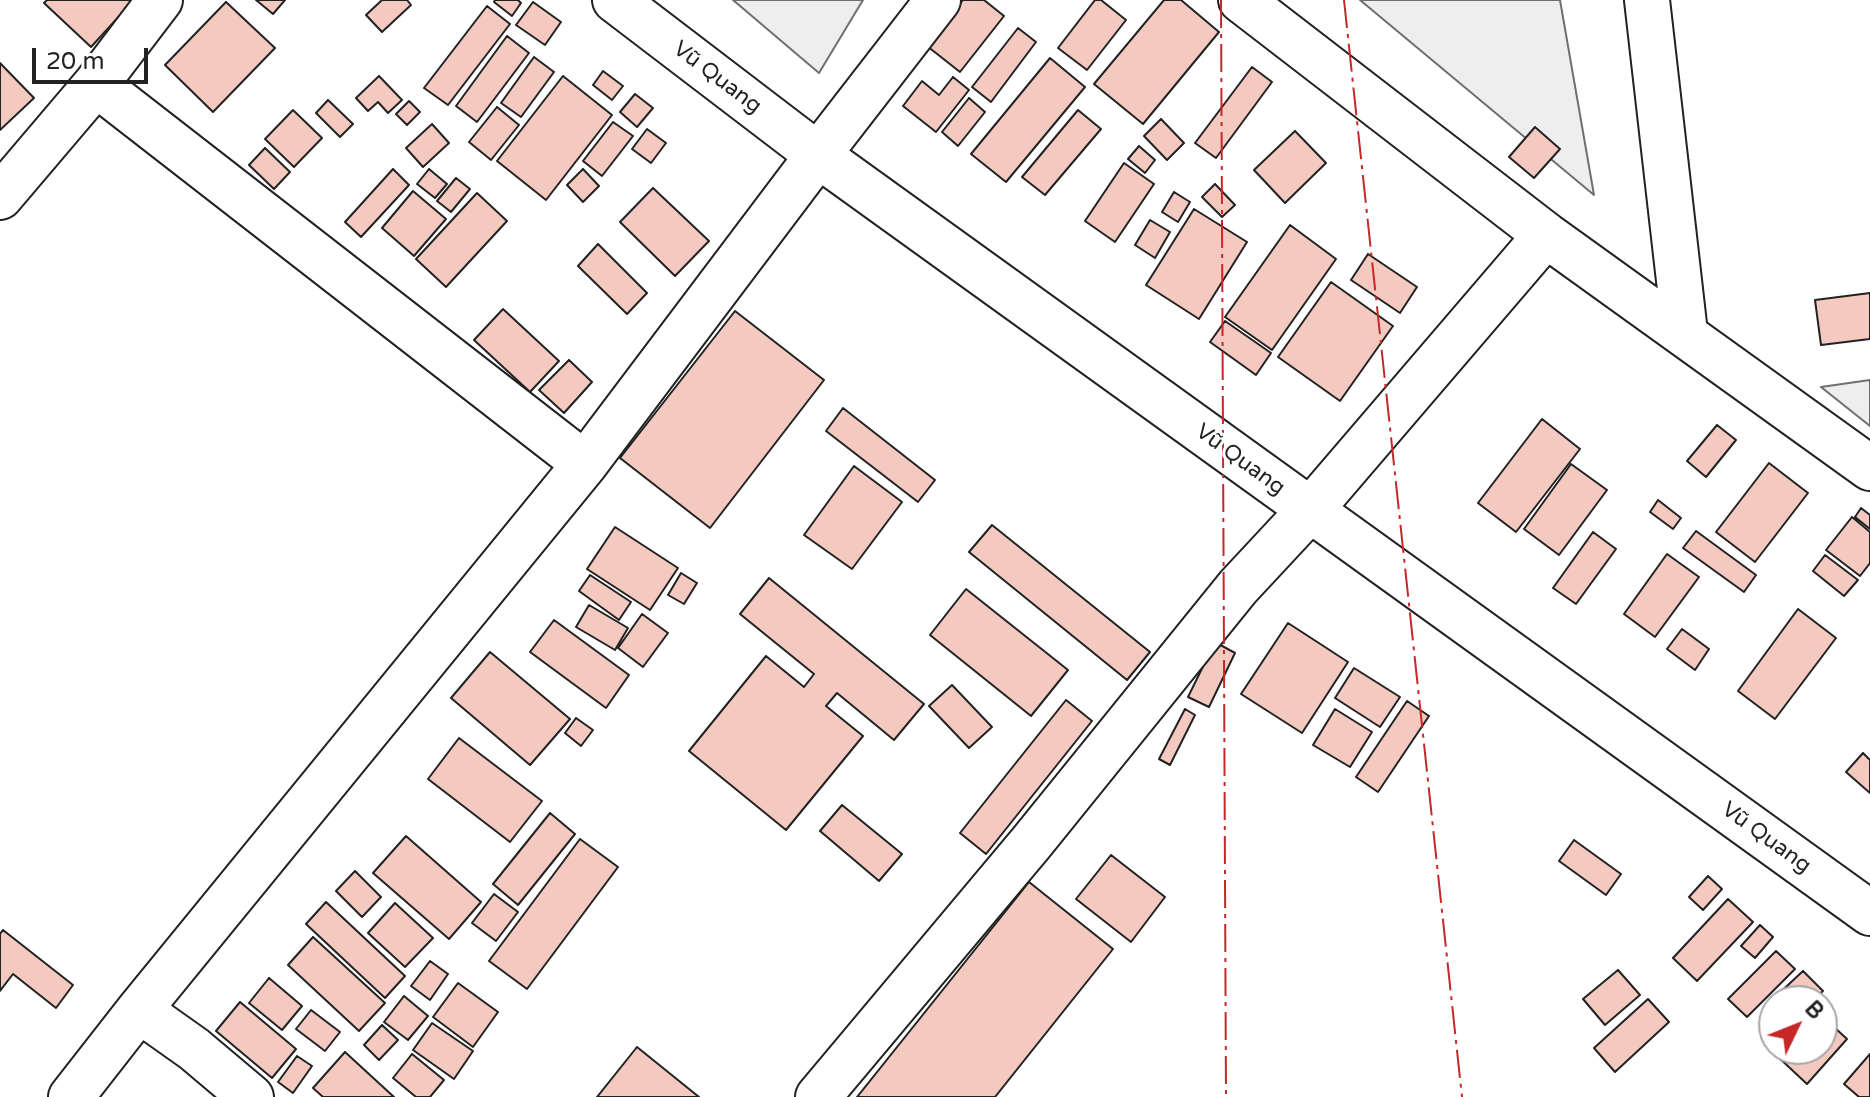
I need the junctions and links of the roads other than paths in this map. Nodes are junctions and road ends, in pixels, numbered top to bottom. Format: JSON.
{"nodes":[{"id":1,"x":160,"y":0,"type":"edge"},
{"id":2,"x":615,"y":0,"type":"edge"},
{"id":3,"x":938,"y":0,"type":"edge"},
{"id":4,"x":1241,"y":0,"type":"edge"},
{"id":5,"x":1647,"y":0,"type":"edge"},
{"id":6,"x":96,"y":84,"type":"junction"},
{"id":7,"x":818,"y":155,"type":"junction"},
{"id":8,"x":0,"y":197,"type":"edge"},
{"id":9,"x":1546,"y":235,"type":"junction"},
{"id":10,"x":1685,"y":333,"type":"junction"},
{"id":11,"x":585,"y":464,"type":"junction"},
{"id":12,"x":1870,"y":468,"type":"edge"},
{"id":13,"x":1309,"y":510,"type":"junction"},
{"id":14,"x":1870,"y":913,"type":"edge"},
{"id":15,"x":139,"y":1010,"type":"junction"},
{"id":16,"x":71,"y":1097,"type":"edge"},
{"id":17,"x":251,"y":1097,"type":"edge"},
{"id":18,"x":818,"y":1097,"type":"edge"}],
"edges":[{"from":1,"to":6,"type":"street"},
{"from":2,"to":7,"type":"street","name":"Vũ Quang"},
{"from":3,"to":7,"type":"street"},
{"from":4,"to":9,"type":"street"},
{"from":5,"to":10,"type":"street"},
{"from":6,"to":8,"type":"street"},
{"from":6,"to":11,"type":"street"},
{"from":7,"to":11,"type":"street"},
{"from":7,"to":13,"type":"street","name":"Vũ Quang"},
{"from":9,"to":10,"type":"street"},
{"from":9,"to":13,"type":"street"},
{"from":10,"to":12,"type":"street"},
{"from":11,"to":15,"type":"street"},
{"from":13,"to":14,"type":"street","name":"Vũ Quang"},
{"from":13,"to":18,"type":"street"},
{"from":15,"to":16,"type":"street"},
{"from":15,"to":17,"type":"street"}]}
